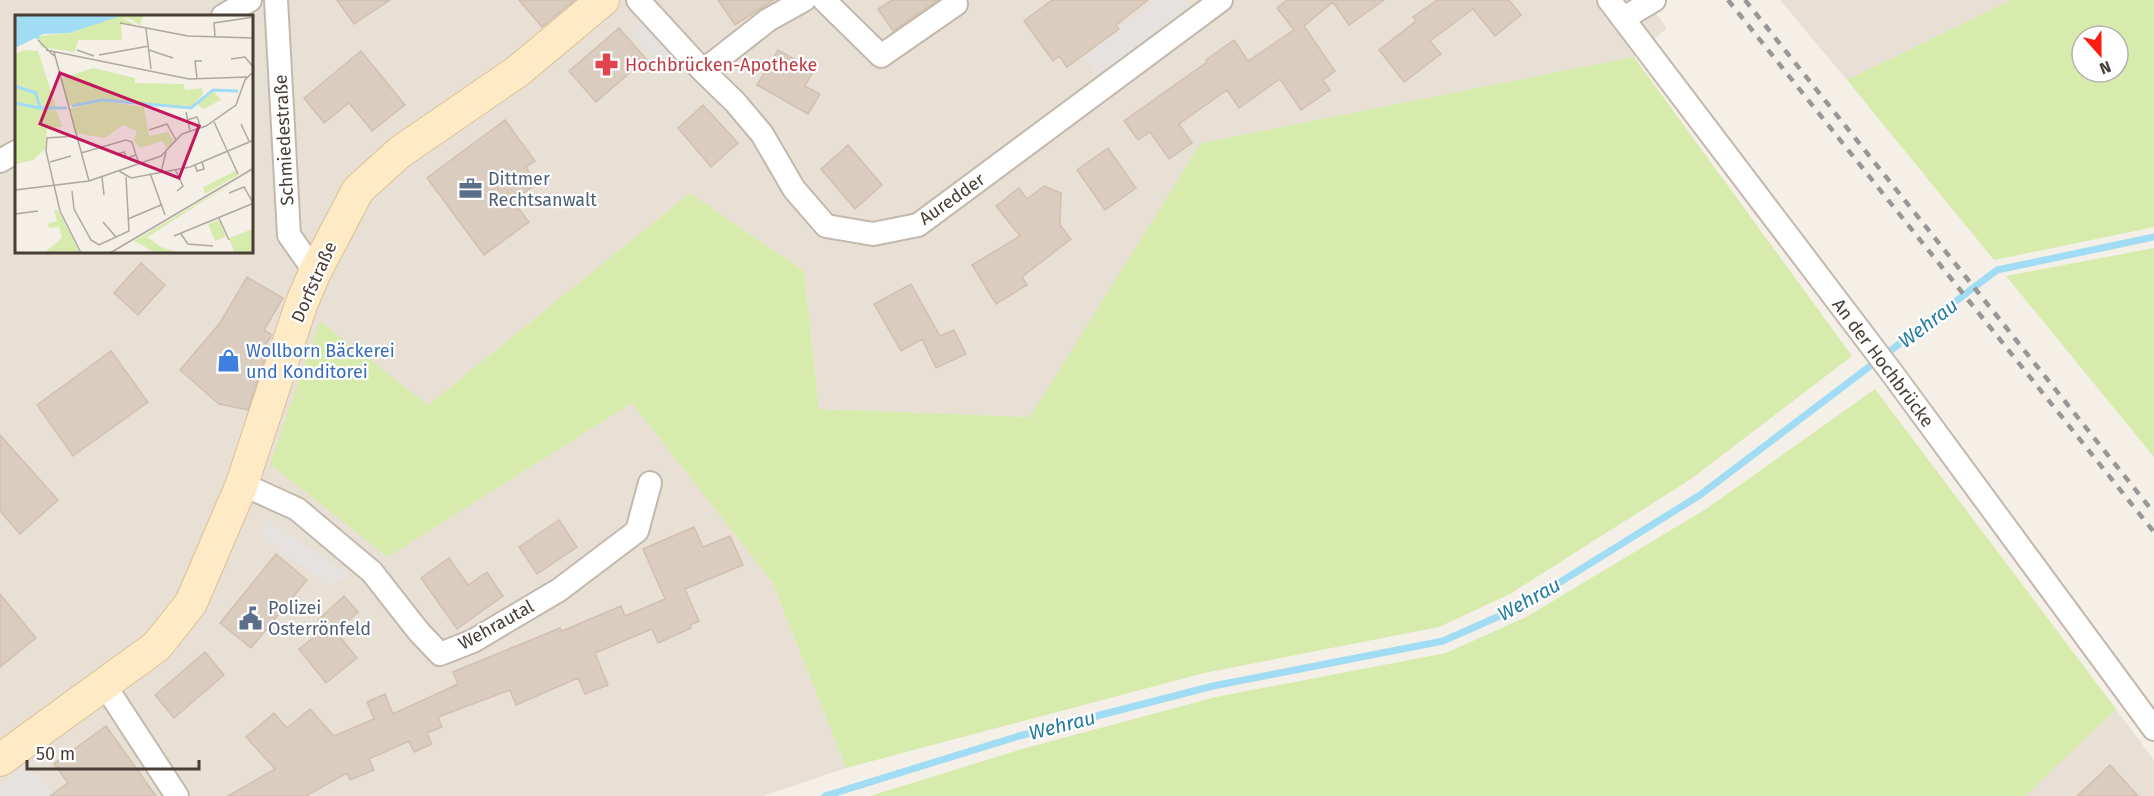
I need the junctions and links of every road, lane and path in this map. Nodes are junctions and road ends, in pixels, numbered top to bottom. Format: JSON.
{"nodes":[{"id":1,"x":250,"y":0,"type":"edge"},
{"id":2,"x":276,"y":0,"type":"edge"},
{"id":3,"x":603,"y":0,"type":"edge"},
{"id":4,"x":638,"y":0,"type":"edge"},
{"id":5,"x":804,"y":0,"type":"edge"},
{"id":6,"x":824,"y":0,"type":"edge"},
{"id":7,"x":1221,"y":0,"type":"edge"},
{"id":8,"x":1609,"y":0,"type":"edge"},
{"id":9,"x":1654,"y":0,"type":"edge"},
{"id":10,"x":956,"y":4,"type":"dead end"},
{"id":11,"x":225,"y":15,"type":"edge"},
{"id":12,"x":1624,"y":18,"type":"junction"},
{"id":13,"x":703,"y":71,"type":"junction"},
{"id":14,"x":15,"y":152,"type":"edge"},
{"id":15,"x":0,"y":160,"type":"edge"},
{"id":16,"x":315,"y":272,"type":"junction"},
{"id":17,"x":650,"y":483,"type":"dead end"},
{"id":18,"x":242,"y":484,"type":"junction"},
{"id":19,"x":104,"y":684,"type":"junction"},
{"id":20,"x":2154,"y":729,"type":"edge"},
{"id":21,"x":0,"y":760,"type":"edge"},
{"id":22,"x":177,"y":796,"type":"edge"}],
"edges":[{"from":1,"to":11,"type":"street"},
{"from":2,"to":16,"type":"street","name":"Schmiedestraße"},
{"from":3,"to":16,"type":"main road","name":"Dorfstraße"},
{"from":4,"to":13,"type":"street","name":"Auredder"},
{"from":5,"to":13,"type":"street"},
{"from":6,"to":10,"type":"street"},
{"from":7,"to":13,"type":"street","name":"Auredder"},
{"from":8,"to":12,"type":"street","name":"An der Hochbrücke"},
{"from":9,"to":12,"type":"street"},
{"from":12,"to":20,"type":"street","name":"An der Hochbrücke"},
{"from":14,"to":15,"type":"street"},
{"from":16,"to":18,"type":"main road","name":"Dorfstraße"},
{"from":17,"to":18,"type":"street","name":"Wehrautal"},
{"from":18,"to":19,"type":"main road","name":"Dorfstraße"},
{"from":19,"to":21,"type":"main road","name":"Dorfstraße"},
{"from":19,"to":22,"type":"street"}]}
